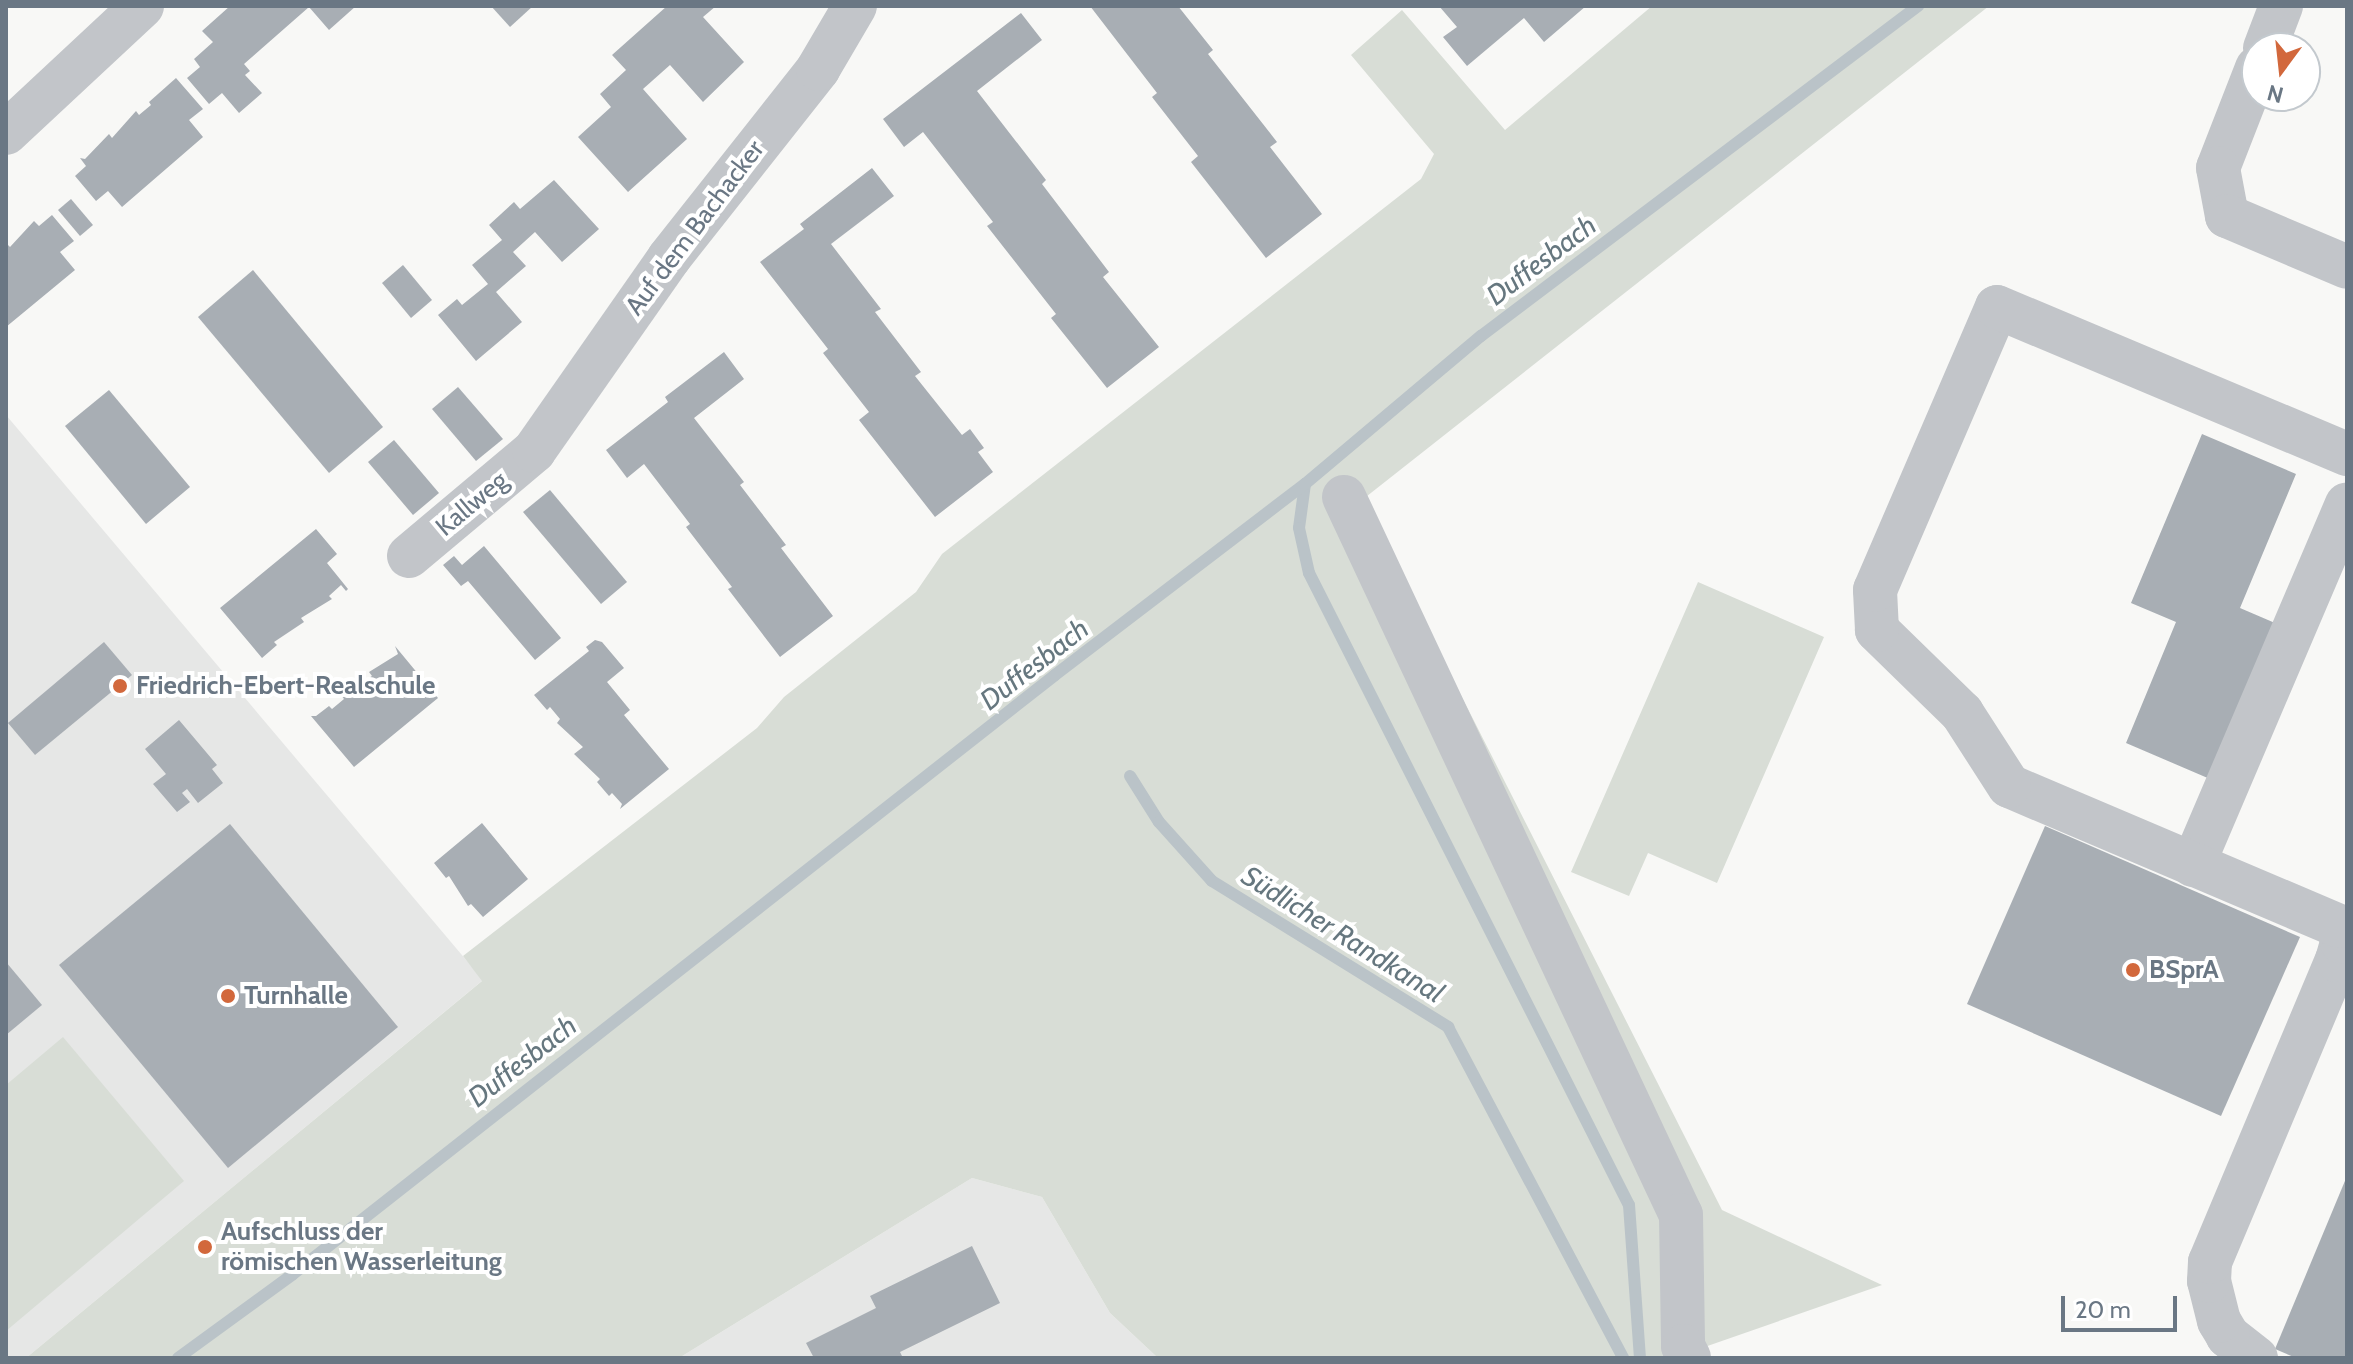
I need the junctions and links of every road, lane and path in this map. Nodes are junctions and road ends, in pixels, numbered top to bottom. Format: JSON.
{"nodes":[{"id":1,"x":142,"y":6,"type":"edge"},
{"id":2,"x":855,"y":6,"type":"edge"},
{"id":3,"x":2281,"y":6,"type":"edge"},
{"id":4,"x":2271,"y":32,"type":"edge"},
{"id":5,"x":2241,"y":109,"type":"edge"},
{"id":6,"x":6,"y":133,"type":"edge"},
{"id":7,"x":2347,"y":267,"type":"edge"},
{"id":8,"x":534,"y":451,"type":"joint"},
{"id":9,"x":2347,"y":454,"type":"edge"},
{"id":10,"x":1344,"y":497,"type":"dead end"},
{"id":11,"x":2347,"y":504,"type":"edge"},
{"id":12,"x":409,"y":556,"type":"dead end"},
{"id":13,"x":2193,"y":865,"type":"junction"},
{"id":14,"x":1689,"y":1358,"type":"edge"},
{"id":15,"x":2256,"y":1358,"type":"edge"}],
"edges":[{"from":1,"to":6,"type":"street"},
{"from":2,"to":8,"type":"street","name":"Auf dem Bachacker"},
{"from":3,"to":4,"type":"street"},
{"from":5,"to":7,"type":"street"},
{"from":8,"to":12,"type":"street","name":"Kallweg"},
{"from":9,"to":13,"type":"street"},
{"from":10,"to":14,"type":"street"},
{"from":11,"to":13,"type":"street"},
{"from":13,"to":15,"type":"street"}]}
